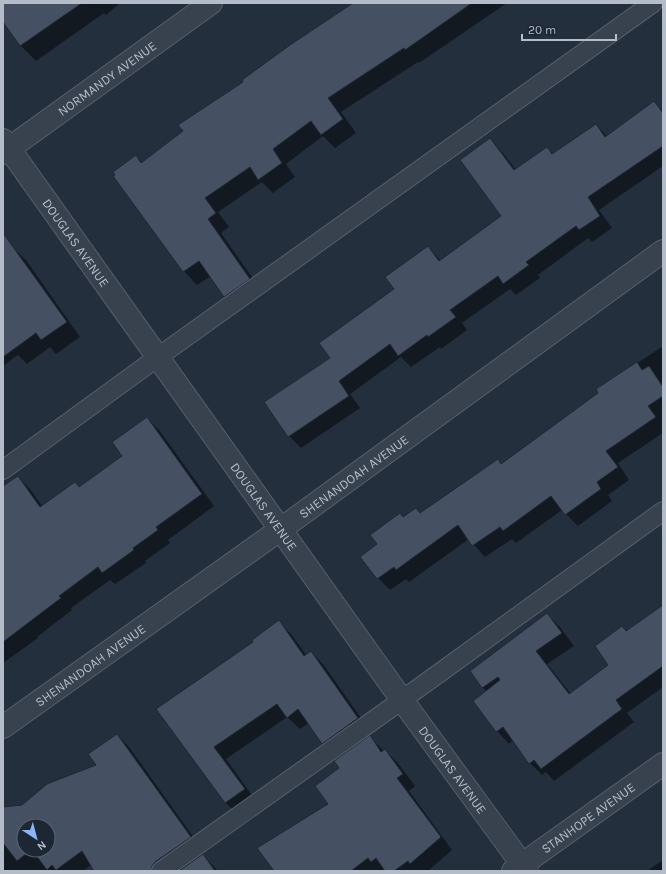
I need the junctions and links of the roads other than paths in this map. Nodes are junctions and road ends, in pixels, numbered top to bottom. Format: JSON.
{"nodes":[{"id":1,"x":212,"y":3,"type":"edge"},
{"id":2,"x":654,"y":3,"type":"edge"},
{"id":3,"x":5,"y":147,"type":"edge"},
{"id":4,"x":663,"y":251,"type":"edge"},
{"id":5,"x":158,"y":357,"type":"junction"},
{"id":6,"x":3,"y":470,"type":"edge"},
{"id":7,"x":663,"y":510,"type":"edge"},
{"id":8,"x":281,"y":529,"type":"junction"},
{"id":9,"x":402,"y":700,"type":"junction"},
{"id":10,"x":3,"y":727,"type":"edge"},
{"id":11,"x":663,"y":764,"type":"edge"},
{"id":12,"x":521,"y":869,"type":"edge"},
{"id":13,"x":161,"y":871,"type":"edge"}],
"edges":[{"from":1,"to":3,"type":"street","name":"NORMANDY AVENUE"},
{"from":2,"to":5,"type":"lane"},
{"from":3,"to":5,"type":"street","name":"DOUGLAS AVENUE"},
{"from":4,"to":8,"type":"street","name":"SHENANDOAH AVENUE"},
{"from":5,"to":6,"type":"lane"},
{"from":5,"to":8,"type":"street","name":"DOUGLAS AVENUE"},
{"from":7,"to":9,"type":"lane"},
{"from":8,"to":9,"type":"street","name":"DOUGLAS AVENUE"},
{"from":8,"to":10,"type":"street","name":"SHENANDOAH AVENUE"},
{"from":9,"to":12,"type":"street","name":"DOUGLAS AVENUE"},
{"from":9,"to":13,"type":"lane"},
{"from":11,"to":12,"type":"street","name":"STANHOPE AVENUE"}]}
